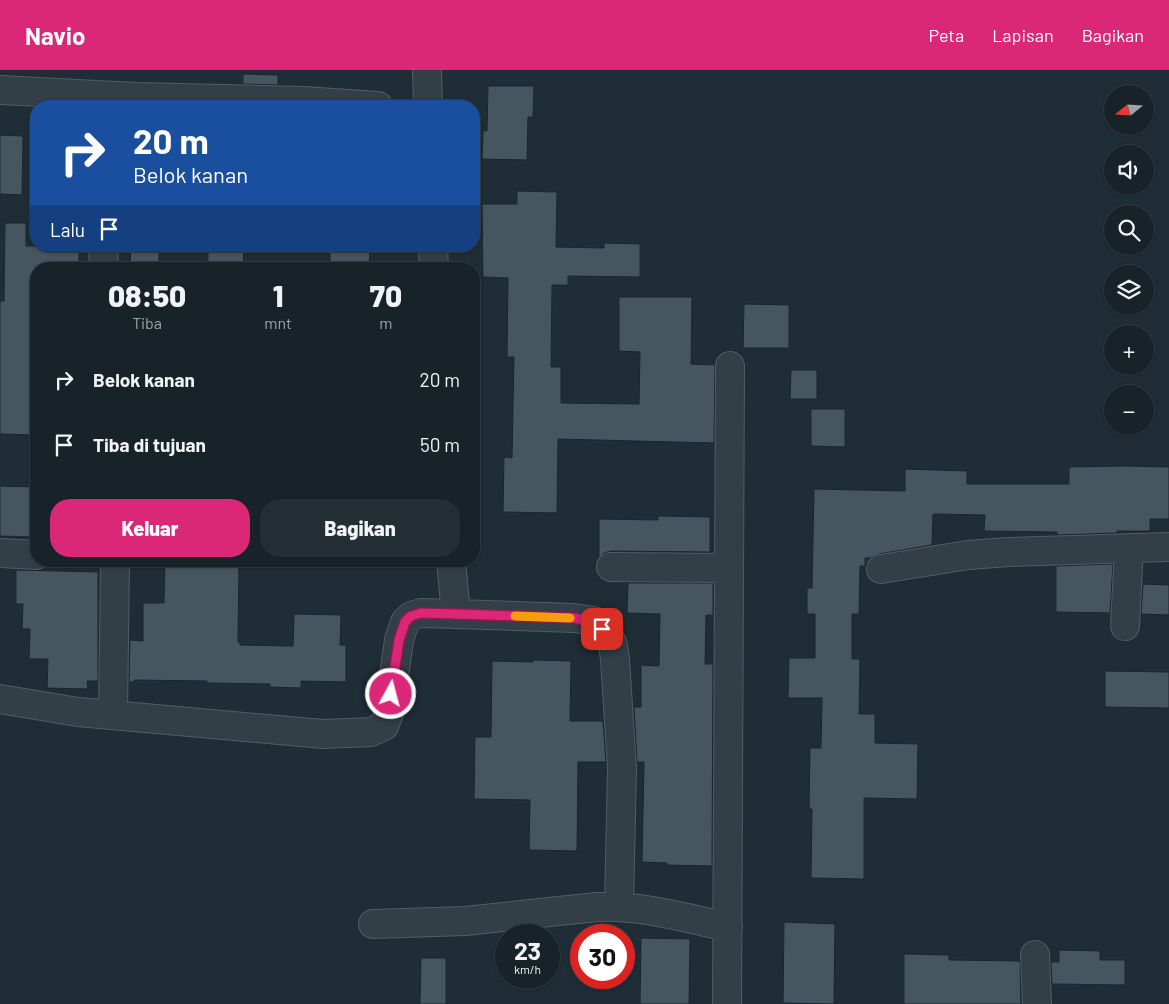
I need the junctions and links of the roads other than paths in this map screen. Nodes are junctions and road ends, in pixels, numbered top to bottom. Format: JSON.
{"nodes":[{"id":1,"x":427,"y":70,"type":"edge"},
{"id":2,"x":0,"y":90,"type":"edge"},
{"id":3,"x":86,"y":100,"type":"edge"},
{"id":4,"x":428,"y":100,"type":"edge"},
{"id":5,"x":730,"y":366,"type":"dead end"},
{"id":6,"x":1169,"y":547,"type":"edge"},
{"id":7,"x":1129,"y":548,"type":"junction"},
{"id":8,"x":0,"y":553,"type":"edge"},
{"id":9,"x":30,"y":555,"type":"edge"},
{"id":10,"x":115,"y":567,"type":"edge"},
{"id":11,"x":452,"y":567,"type":"edge"},
{"id":12,"x":611,"y":567,"type":"dead end"},
{"id":13,"x":729,"y":568,"type":"junction"},
{"id":14,"x":881,"y":569,"type":"dead end"},
{"id":15,"x":456,"y":614,"type":"junction"},
{"id":16,"x":1125,"y":626,"type":"dead end"},
{"id":17,"x":0,"y":699,"type":"edge"},
{"id":18,"x":113,"y":715,"type":"junction"},
{"id":19,"x":619,"y":906,"type":"junction"},
{"id":20,"x":373,"y":924,"type":"dead end"},
{"id":21,"x":728,"y":926,"type":"junction"},
{"id":22,"x":1035,"y":955,"type":"dead end"},
{"id":23,"x":727,"y":1004,"type":"edge"},
{"id":24,"x":1037,"y":1004,"type":"edge"}],
"edges":[{"from":1,"to":4,"type":"street"},
{"from":2,"to":3,"type":"street"},
{"from":5,"to":13,"type":"street"},
{"from":6,"to":7,"type":"street"},
{"from":7,"to":14,"type":"street"},
{"from":7,"to":16,"type":"street"},
{"from":8,"to":9,"type":"street"},
{"from":10,"to":18,"type":"street"},
{"from":11,"to":15,"type":"street"},
{"from":12,"to":13,"type":"street"},
{"from":13,"to":21,"type":"street"},
{"from":15,"to":18,"type":"street"},
{"from":15,"to":19,"type":"street"},
{"from":17,"to":18,"type":"street"},
{"from":19,"to":20,"type":"street"},
{"from":19,"to":21,"type":"street"},
{"from":21,"to":23,"type":"street"},
{"from":22,"to":24,"type":"street"}]}
